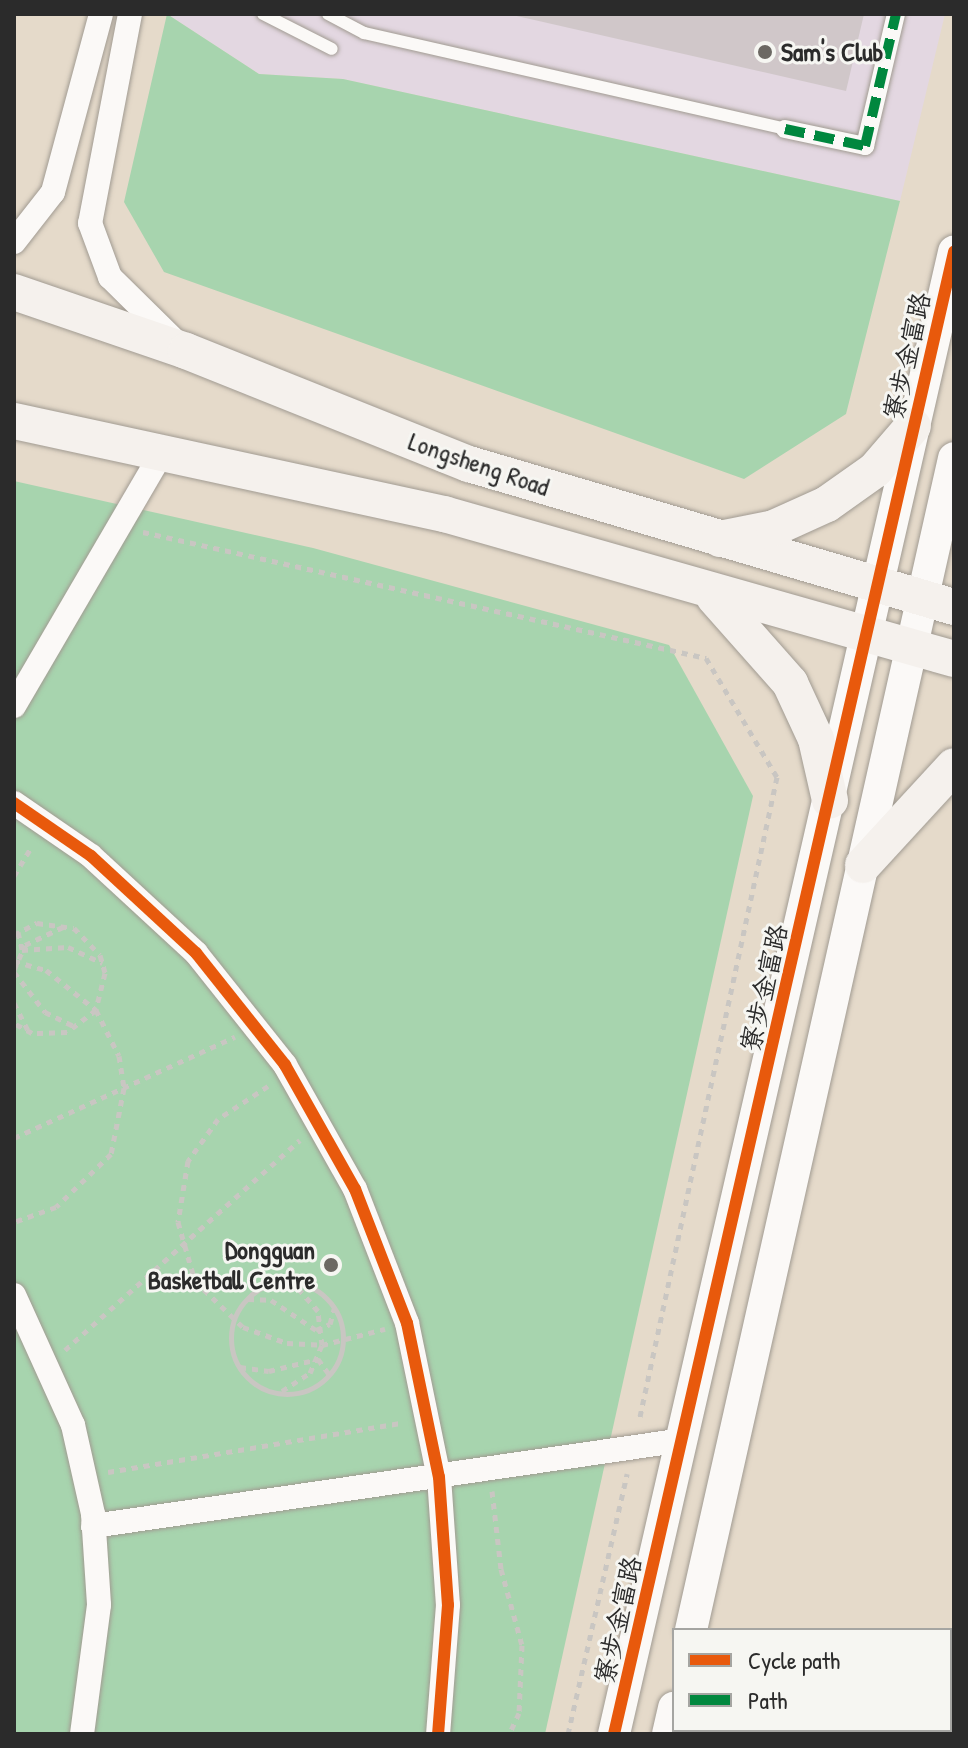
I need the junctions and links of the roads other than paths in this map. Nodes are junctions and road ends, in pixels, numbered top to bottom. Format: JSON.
{"nodes":[{"id":1,"x":101,"y":14,"type":"edge"},
{"id":2,"x":130,"y":14,"type":"edge"},
{"id":3,"x":263,"y":14,"type":"edge"},
{"id":4,"x":328,"y":14,"type":"edge"},
{"id":5,"x":896,"y":14,"type":"edge"},
{"id":6,"x":332,"y":49,"type":"dead end"},
{"id":7,"x":785,"y":129,"type":"joint"},
{"id":8,"x":14,"y":242,"type":"edge"},
{"id":9,"x":954,"y":252,"type":"edge"},
{"id":10,"x":14,"y":292,"type":"edge"},
{"id":11,"x":186,"y":351,"type":"junction"},
{"id":12,"x":14,"y":421,"type":"edge"},
{"id":13,"x":913,"y":426,"type":"junction"},
{"id":14,"x":162,"y":453,"type":"junction"},
{"id":15,"x":954,"y":458,"type":"edge"},
{"id":16,"x":717,"y":540,"type":"junction"},
{"id":17,"x":875,"y":588,"type":"junction"},
{"id":18,"x":707,"y":591,"type":"junction"},
{"id":19,"x":938,"y":603,"type":"edge"},
{"id":20,"x":866,"y":638,"type":"junction"},
{"id":21,"x":911,"y":649,"type":"junction"},
{"id":22,"x":954,"y":659,"type":"edge"},
{"id":23,"x":14,"y":706,"type":"edge"},
{"id":24,"x":954,"y":766,"type":"edge"},
{"id":25,"x":830,"y":800,"type":"junction"},
{"id":26,"x":14,"y":803,"type":"edge"},
{"id":27,"x":863,"y":865,"type":"junction"},
{"id":28,"x":14,"y":1295,"type":"edge"},
{"id":29,"x":683,"y":1440,"type":"junction"},
{"id":30,"x":439,"y":1477,"type":"junction"},
{"id":31,"x":93,"y":1526,"type":"junction"},
{"id":32,"x":691,"y":1628,"type":"edge"},
{"id":33,"x":82,"y":1734,"type":"edge"},
{"id":34,"x":438,"y":1734,"type":"edge"},
{"id":35,"x":614,"y":1734,"type":"edge"}],
"edges":[{"from":1,"to":8,"type":"street"},
{"from":2,"to":11,"type":"street"},
{"from":3,"to":6,"type":"lane"},
{"from":4,"to":7,"type":"lane"},
{"from":5,"to":7,"type":"street"},
{"from":9,"to":13,"type":"street","name":"寮步金富路"},
{"from":10,"to":11,"type":"main road","name":"Longsheng Road"},
{"from":11,"to":16,"type":"main road","name":"Longsheng Road"},
{"from":12,"to":14,"type":"main road"},
{"from":13,"to":16,"type":"main road"},
{"from":13,"to":17,"type":"street","name":"寮步金富路"},
{"from":14,"to":18,"type":"main road"},
{"from":14,"to":23,"type":"street"},
{"from":15,"to":19,"type":"street"},
{"from":16,"to":17,"type":"main road","name":"Longsheng Road"},
{"from":17,"to":19,"type":"main road","name":"Longsheng Road"},
{"from":17,"to":20,"type":"street","name":"寮步金富路"},
{"from":18,"to":20,"type":"main road"},
{"from":18,"to":25,"type":"main road"},
{"from":19,"to":21,"type":"street"},
{"from":20,"to":21,"type":"main road"},
{"from":20,"to":25,"type":"street","name":"寮步金富路"},
{"from":21,"to":22,"type":"main road"},
{"from":21,"to":27,"type":"street"},
{"from":24,"to":27,"type":"main road"},
{"from":25,"to":29,"type":"street","name":"寮步金富路"},
{"from":26,"to":30,"type":"street"},
{"from":27,"to":32,"type":"street"},
{"from":28,"to":31,"type":"street"},
{"from":29,"to":30,"type":"street"},
{"from":29,"to":35,"type":"street","name":"寮步金富路"},
{"from":30,"to":31,"type":"street"},
{"from":30,"to":34,"type":"street"},
{"from":31,"to":33,"type":"street"}]}
